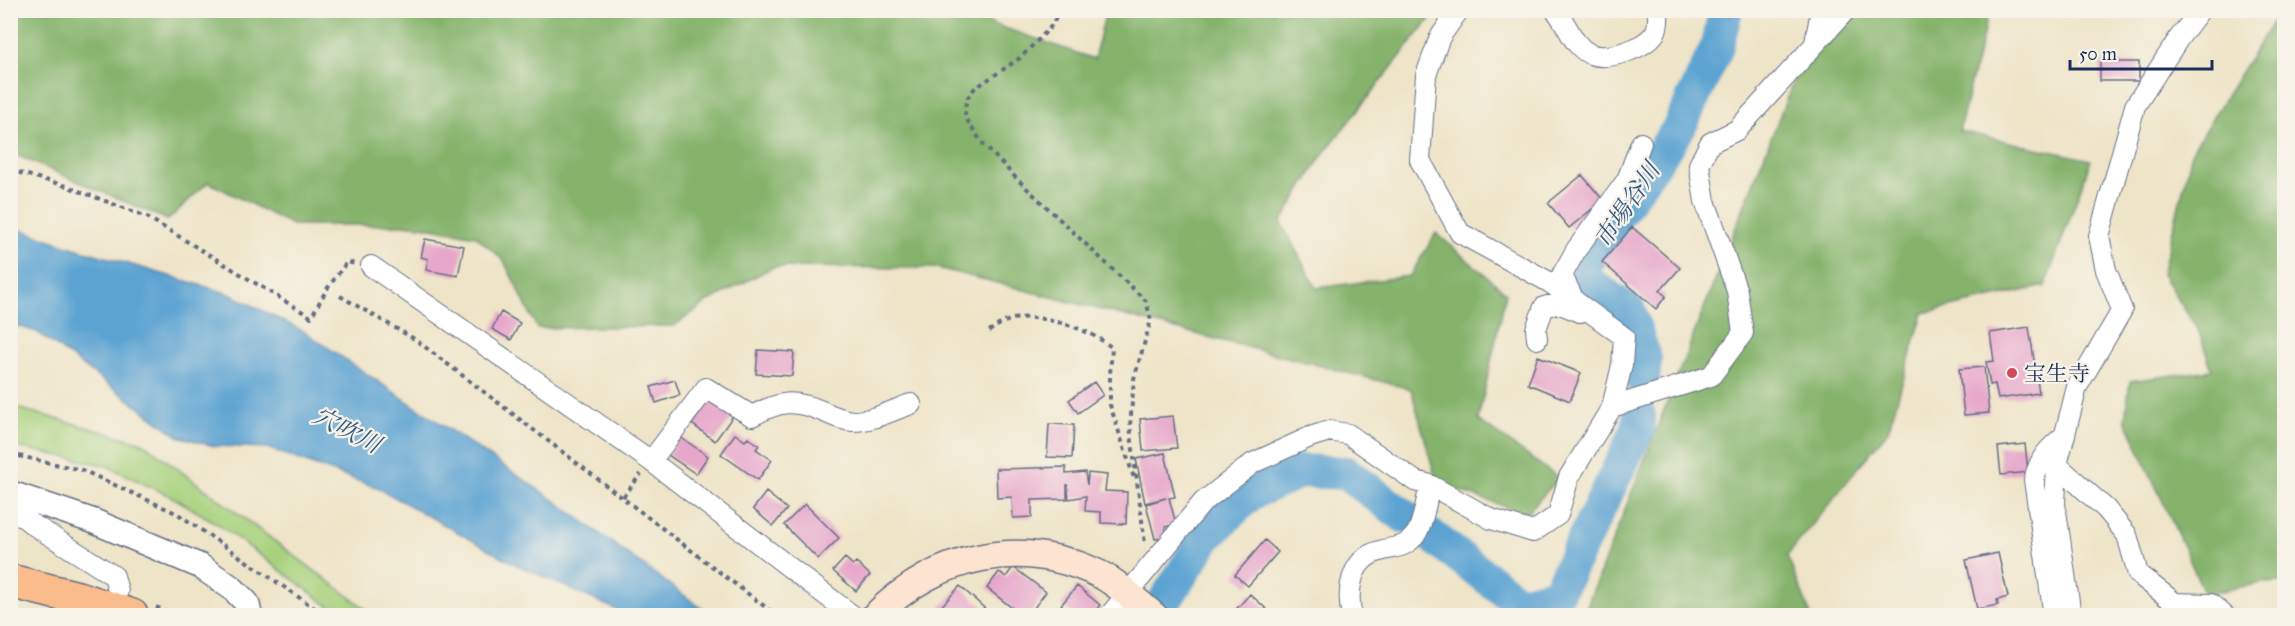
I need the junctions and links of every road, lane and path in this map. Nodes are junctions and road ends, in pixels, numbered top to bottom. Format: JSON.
{"nodes":[{"id":1,"x":1061,"y":10,"type":"edge"},
{"id":2,"x":1459,"y":10,"type":"edge"},
{"id":3,"x":1555,"y":10,"type":"edge"},
{"id":4,"x":1658,"y":10,"type":"edge"},
{"id":5,"x":1821,"y":10,"type":"edge"},
{"id":6,"x":1846,"y":10,"type":"edge"},
{"id":7,"x":2200,"y":10,"type":"edge"},
{"id":8,"x":1815,"y":43,"type":"junction"},
{"id":9,"x":1641,"y":143,"type":"dead end"},
{"id":10,"x":10,"y":170,"type":"edge"},
{"id":11,"x":371,"y":266,"type":"joint"},
{"id":12,"x":340,"y":296,"type":"dead end"},
{"id":13,"x":1574,"y":300,"type":"junction"},
{"id":14,"x":1607,"y":324,"type":"junction"},
{"id":15,"x":989,"y":331,"type":"dead end"},
{"id":16,"x":1537,"y":339,"type":"dead end"},
{"id":17,"x":911,"y":404,"type":"dead end"},
{"id":18,"x":1612,"y":407,"type":"junction"},
{"id":19,"x":2065,"y":435,"type":"junction"},
{"id":20,"x":10,"y":453,"type":"edge"},
{"id":21,"x":2057,"y":465,"type":"junction"},
{"id":22,"x":647,"y":466,"type":"junction"},
{"id":23,"x":1431,"y":485,"type":"junction"},
{"id":24,"x":10,"y":493,"type":"edge"},
{"id":25,"x":1138,"y":493,"type":"junction"},
{"id":26,"x":623,"y":497,"type":"junction"},
{"id":27,"x":10,"y":506,"type":"edge"},
{"id":28,"x":1154,"y":564,"type":"junction"},
{"id":29,"x":10,"y":581,"type":"edge"},
{"id":30,"x":125,"y":603,"type":"edge"},
{"id":31,"x":1140,"y":604,"type":"edge"},
{"id":32,"x":2057,"y":614,"type":"edge"},
{"id":33,"x":250,"y":615,"type":"edge"},
{"id":34,"x":326,"y":615,"type":"edge"},
{"id":35,"x":777,"y":615,"type":"edge"},
{"id":36,"x":853,"y":615,"type":"edge"},
{"id":37,"x":875,"y":615,"type":"edge"},
{"id":38,"x":1109,"y":615,"type":"edge"},
{"id":39,"x":1352,"y":615,"type":"edge"},
{"id":40,"x":2225,"y":615,"type":"edge"}],
"edges":[{"from":1,"to":25,"type":"path"},
{"from":2,"to":13,"type":"street"},
{"from":3,"to":4,"type":"street"},
{"from":5,"to":8,"type":"street"},
{"from":6,"to":8,"type":"street"},
{"from":7,"to":19,"type":"street"},
{"from":8,"to":18,"type":"street"},
{"from":9,"to":13,"type":"street"},
{"from":10,"to":11,"type":"path"},
{"from":11,"to":22,"type":"street"},
{"from":12,"to":26,"type":"path"},
{"from":13,"to":14,"type":"street"},
{"from":14,"to":16,"type":"street"},
{"from":14,"to":18,"type":"street"},
{"from":15,"to":25,"type":"path"},
{"from":17,"to":22,"type":"street"},
{"from":18,"to":23,"type":"street"},
{"from":19,"to":21,"type":"street"},
{"from":19,"to":32,"type":"street"},
{"from":20,"to":34,"type":"path"},
{"from":21,"to":32,"type":"street"},
{"from":21,"to":40,"type":"street"},
{"from":22,"to":26,"type":"path"},
{"from":22,"to":36,"type":"street"},
{"from":23,"to":28,"type":"street"},
{"from":23,"to":39,"type":"street"},
{"from":24,"to":33,"type":"street"},
{"from":25,"to":28,"type":"path"},
{"from":26,"to":35,"type":"path"},
{"from":27,"to":30,"type":"street"},
{"from":28,"to":31,"type":"street"},
{"from":29,"to":30,"type":"highway"},
{"from":31,"to":37,"type":"main road"},
{"from":31,"to":38,"type":"street"}]}
